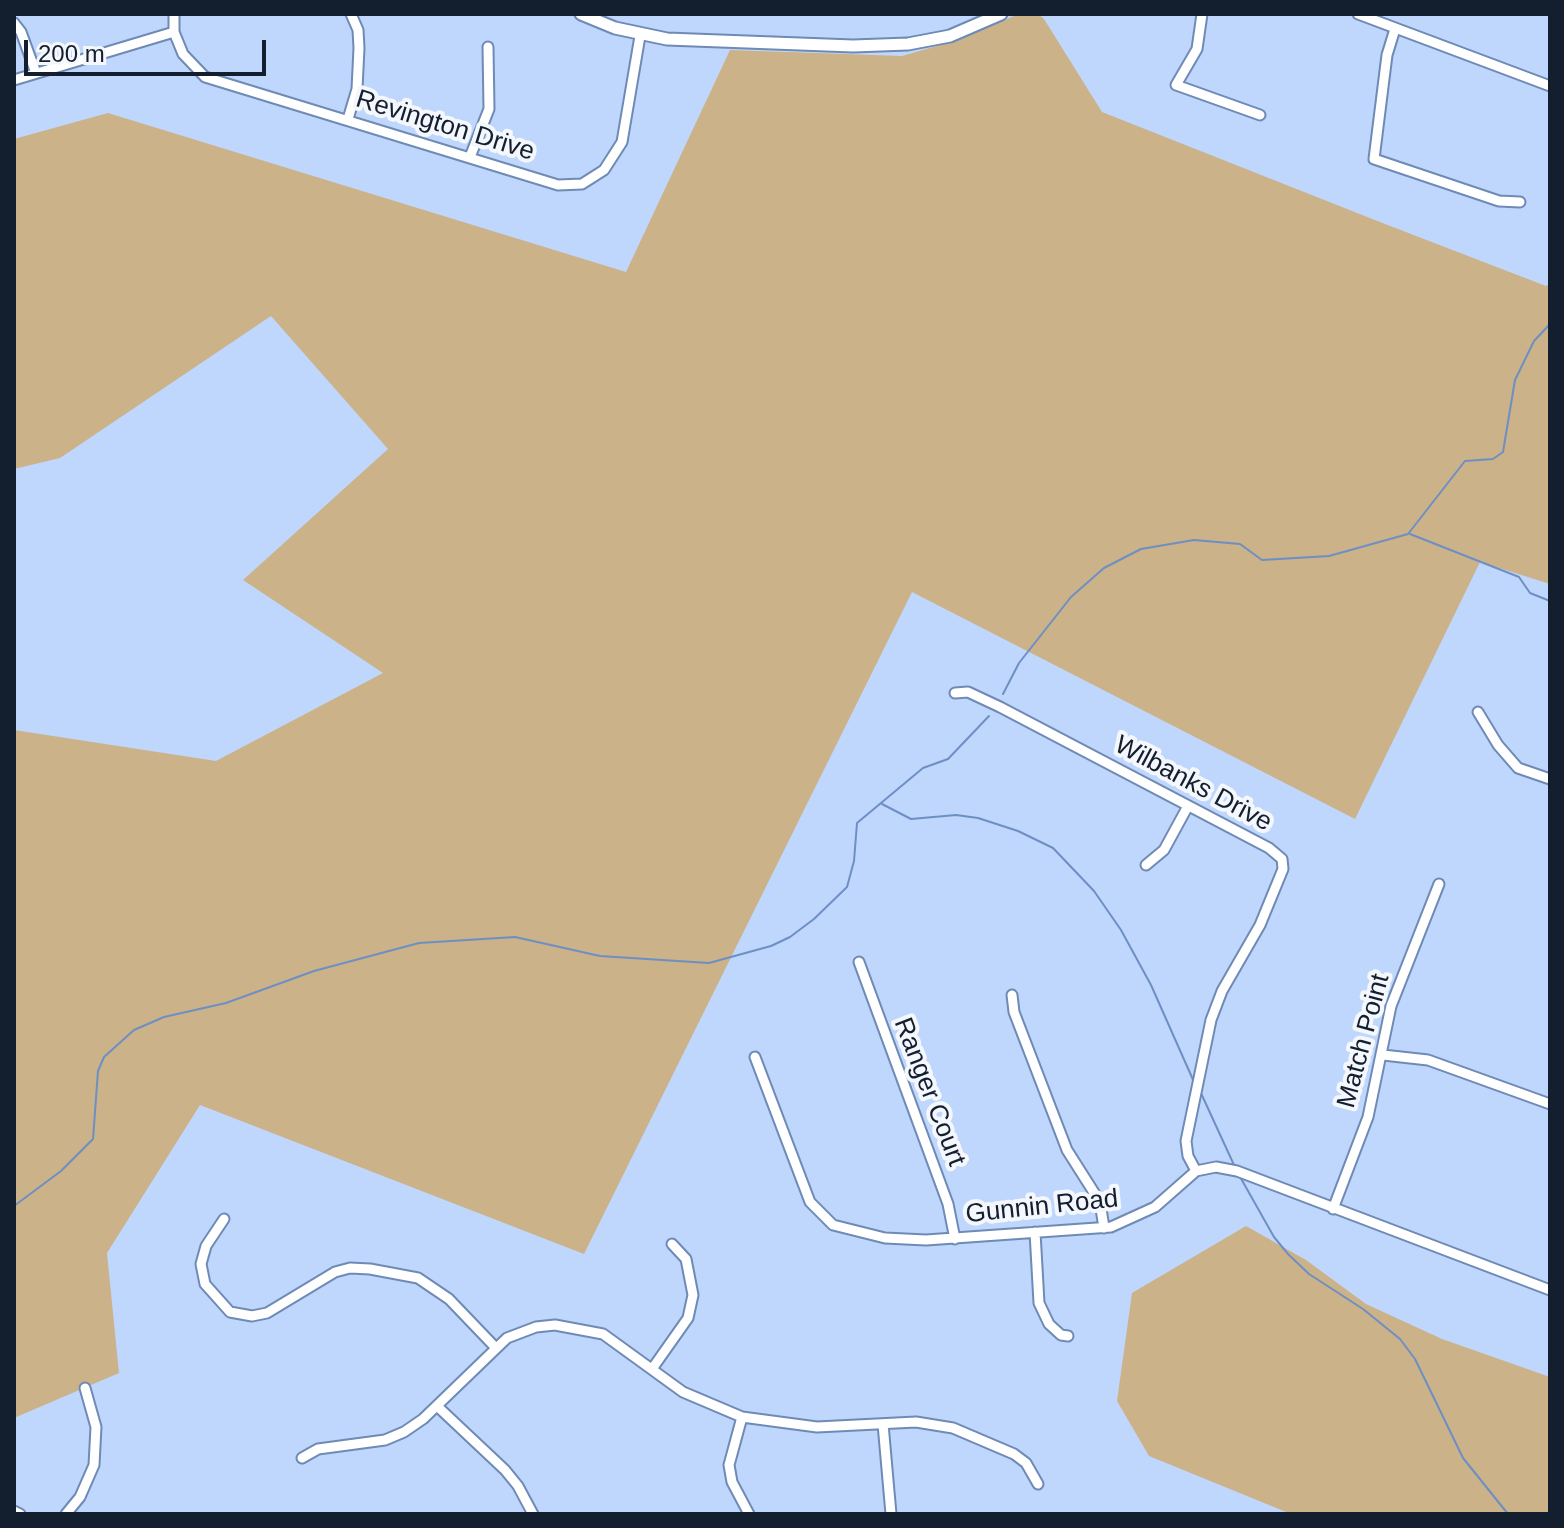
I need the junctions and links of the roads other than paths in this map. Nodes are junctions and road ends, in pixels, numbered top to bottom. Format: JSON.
{"nodes":[{"id":1,"x":174,"y":14,"type":"edge"},
{"id":2,"x":351,"y":14,"type":"edge"},
{"id":3,"x":581,"y":14,"type":"edge"},
{"id":4,"x":1001,"y":14,"type":"edge"},
{"id":5,"x":1202,"y":14,"type":"edge"},
{"id":6,"x":1358,"y":14,"type":"edge"},
{"id":7,"x":14,"y":23,"type":"edge"},
{"id":8,"x":1395,"y":29,"type":"junction"},
{"id":9,"x":174,"y":32,"type":"junction"},
{"id":10,"x":640,"y":36,"type":"junction"},
{"id":11,"x":488,"y":47,"type":"dead end"},
{"id":12,"x":36,"y":73,"type":"junction"},
{"id":13,"x":14,"y":80,"type":"edge"},
{"id":14,"x":1550,"y":86,"type":"edge"},
{"id":15,"x":1260,"y":115,"type":"dead end"},
{"id":16,"x":348,"y":119,"type":"junction"},
{"id":17,"x":470,"y":157,"type":"junction"},
{"id":18,"x":1520,"y":202,"type":"dead end"},
{"id":19,"x":955,"y":693,"type":"dead end"},
{"id":20,"x":1478,"y":712,"type":"dead end"},
{"id":21,"x":1550,"y":779,"type":"edge"},
{"id":22,"x":1188,"y":806,"type":"junction"},
{"id":23,"x":1146,"y":865,"type":"dead end"},
{"id":24,"x":1439,"y":884,"type":"dead end"},
{"id":25,"x":859,"y":962,"type":"dead end"},
{"id":26,"x":1012,"y":995,"type":"dead end"},
{"id":27,"x":1383,"y":1055,"type":"junction"},
{"id":28,"x":755,"y":1057,"type":"dead end"},
{"id":29,"x":1550,"y":1104,"type":"edge"},
{"id":30,"x":1196,"y":1171,"type":"junction"},
{"id":31,"x":1333,"y":1209,"type":"junction"},
{"id":32,"x":224,"y":1219,"type":"dead end"},
{"id":33,"x":1104,"y":1228,"type":"junction"},
{"id":34,"x":1035,"y":1232,"type":"junction"},
{"id":35,"x":955,"y":1239,"type":"junction"},
{"id":36,"x":672,"y":1244,"type":"dead end"},
{"id":37,"x":1550,"y":1290,"type":"edge"},
{"id":38,"x":1068,"y":1336,"type":"dead end"},
{"id":39,"x":495,"y":1347,"type":"junction"},
{"id":40,"x":652,"y":1369,"type":"junction"},
{"id":41,"x":85,"y":1388,"type":"dead end"},
{"id":42,"x":437,"y":1406,"type":"junction"},
{"id":43,"x":742,"y":1417,"type":"junction"},
{"id":44,"x":883,"y":1424,"type":"junction"},
{"id":45,"x":302,"y":1458,"type":"dead end"},
{"id":46,"x":1038,"y":1484,"type":"dead end"},
{"id":47,"x":14,"y":1511,"type":"edge"},
{"id":48,"x":20,"y":1514,"type":"edge"},
{"id":49,"x":66,"y":1514,"type":"edge"},
{"id":50,"x":533,"y":1514,"type":"edge"},
{"id":51,"x":749,"y":1514,"type":"edge"},
{"id":52,"x":891,"y":1514,"type":"edge"}],
"edges":[{"from":1,"to":9,"type":"street"},
{"from":2,"to":16,"type":"street"},
{"from":3,"to":10,"type":"street"},
{"from":4,"to":10,"type":"street"},
{"from":5,"to":15,"type":"street"},
{"from":6,"to":8,"type":"street"},
{"from":7,"to":12,"type":"street"},
{"from":8,"to":14,"type":"street"},
{"from":8,"to":18,"type":"street"},
{"from":9,"to":12,"type":"street"},
{"from":9,"to":16,"type":"street","name":"Revington Drive"},
{"from":10,"to":17,"type":"street","name":"Revington Drive"},
{"from":11,"to":17,"type":"street"},
{"from":12,"to":13,"type":"street"},
{"from":16,"to":17,"type":"street","name":"Revington Drive"},
{"from":19,"to":22,"type":"street","name":"Wilbanks Drive"},
{"from":20,"to":21,"type":"street"},
{"from":22,"to":23,"type":"street"},
{"from":22,"to":30,"type":"street","name":"Wilbanks Drive"},
{"from":24,"to":27,"type":"street","name":"Match Point"},
{"from":25,"to":35,"type":"street","name":"Ranger Court"},
{"from":26,"to":33,"type":"street"},
{"from":27,"to":29,"type":"street"},
{"from":27,"to":31,"type":"street","name":"Match Point"},
{"from":28,"to":35,"type":"street","name":"Gunnin Road"},
{"from":30,"to":31,"type":"street"},
{"from":30,"to":33,"type":"street","name":"Gunnin Road"},
{"from":31,"to":37,"type":"street"},
{"from":32,"to":39,"type":"street"},
{"from":33,"to":34,"type":"street","name":"Gunnin Road"},
{"from":34,"to":35,"type":"street","name":"Gunnin Road"},
{"from":34,"to":38,"type":"street"},
{"from":36,"to":40,"type":"street"},
{"from":39,"to":40,"type":"street"},
{"from":39,"to":42,"type":"street"},
{"from":40,"to":43,"type":"street"},
{"from":41,"to":49,"type":"street"},
{"from":42,"to":45,"type":"street"},
{"from":42,"to":50,"type":"street"},
{"from":43,"to":44,"type":"street"},
{"from":43,"to":51,"type":"street"},
{"from":44,"to":46,"type":"street"},
{"from":44,"to":52,"type":"street"},
{"from":47,"to":48,"type":"street"}]}
